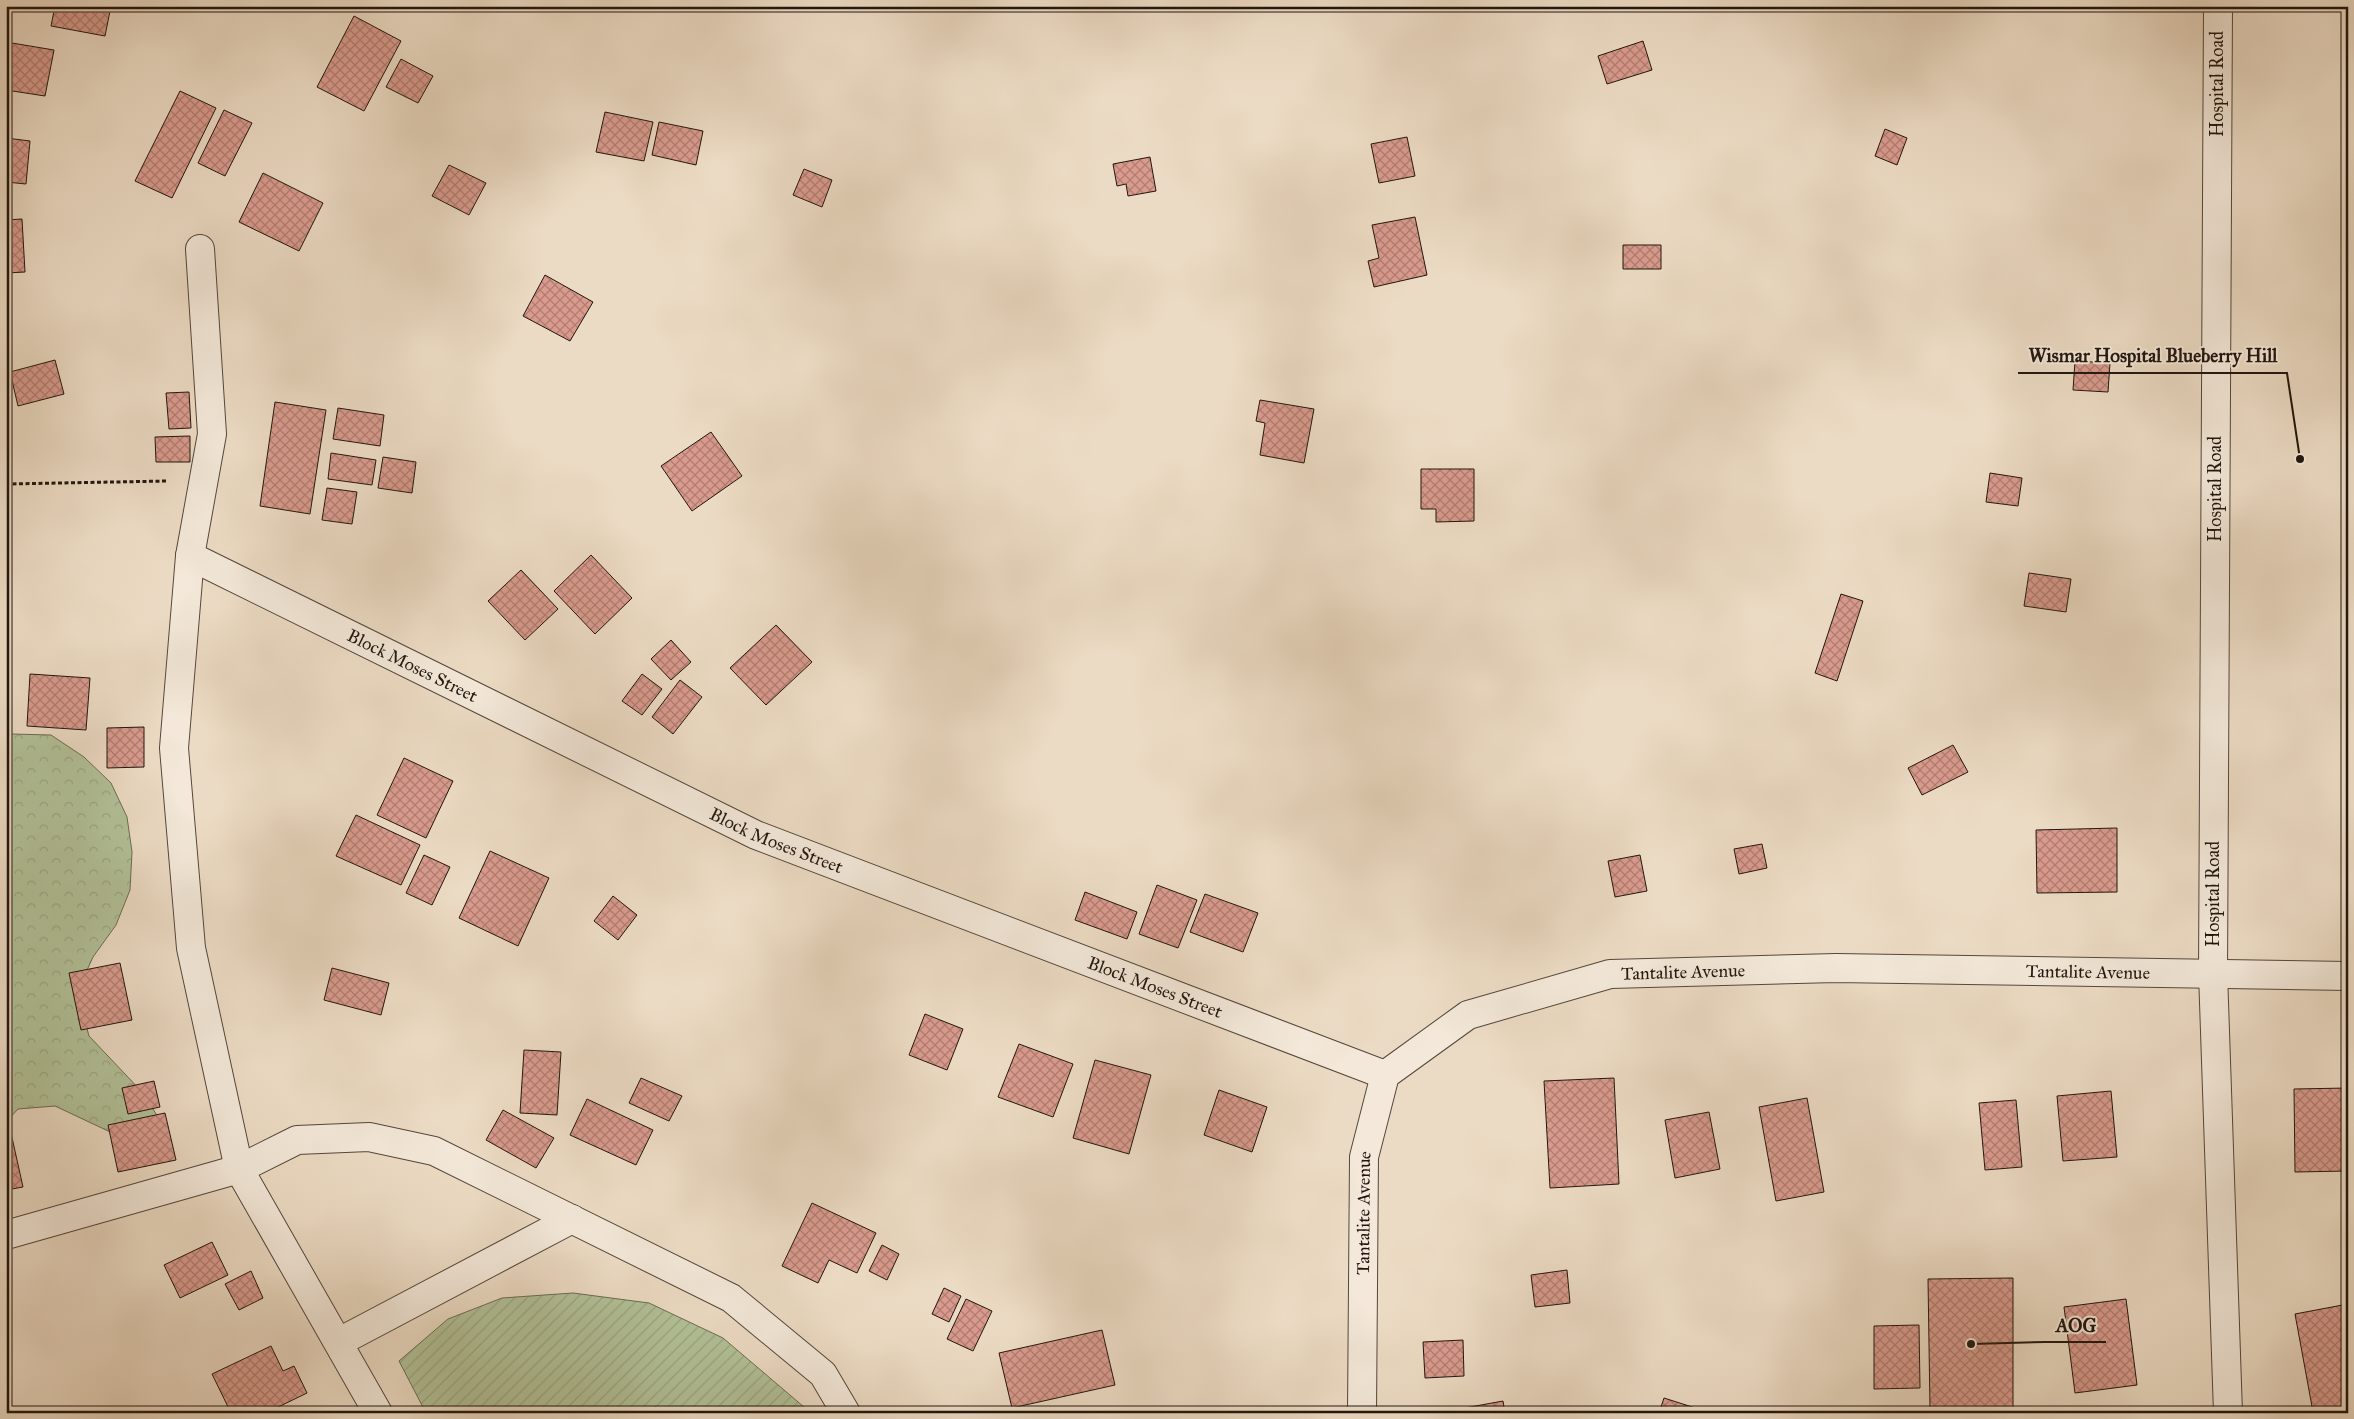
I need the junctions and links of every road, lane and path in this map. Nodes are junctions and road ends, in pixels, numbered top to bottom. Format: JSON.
{"nodes":[{"id":1,"x":2218,"y":6,"type":"edge"},
{"id":2,"x":200,"y":249,"type":"dead end"},
{"id":3,"x":204,"y":481,"type":"junction"},
{"id":4,"x":6,"y":484,"type":"edge"},
{"id":5,"x":190,"y":556,"type":"junction"},
{"id":6,"x":2213,"y":973,"type":"junction"},
{"id":7,"x":2348,"y":976,"type":"edge"},
{"id":8,"x":1384,"y":1075,"type":"junction"},
{"id":9,"x":239,"y":1169,"type":"junction"},
{"id":10,"x":572,"y":1219,"type":"junction"},
{"id":11,"x":6,"y":1235,"type":"edge"},
{"id":12,"x":338,"y":1342,"type":"junction"},
{"id":13,"x":378,"y":1413,"type":"edge"},
{"id":14,"x":846,"y":1413,"type":"edge"},
{"id":15,"x":1362,"y":1413,"type":"edge"},
{"id":16,"x":2228,"y":1413,"type":"edge"}],
"edges":[{"from":1,"to":6,"type":"street","name":"Hospital Road"},
{"from":2,"to":3,"type":"street"},
{"from":3,"to":4,"type":"path"},
{"from":3,"to":5,"type":"street"},
{"from":5,"to":8,"type":"street","name":"Block Moses Street"},
{"from":5,"to":9,"type":"street"},
{"from":6,"to":7,"type":"street","name":"Tantalite Avenue"},
{"from":6,"to":8,"type":"street","name":"Tantalite Avenue"},
{"from":6,"to":16,"type":"street","name":"Hospital Road"},
{"from":8,"to":15,"type":"street","name":"Tantalite Avenue"},
{"from":9,"to":10,"type":"street"},
{"from":9,"to":11,"type":"street"},
{"from":9,"to":12,"type":"street"},
{"from":10,"to":12,"type":"street"},
{"from":10,"to":14,"type":"street"},
{"from":12,"to":13,"type":"street"}]}
